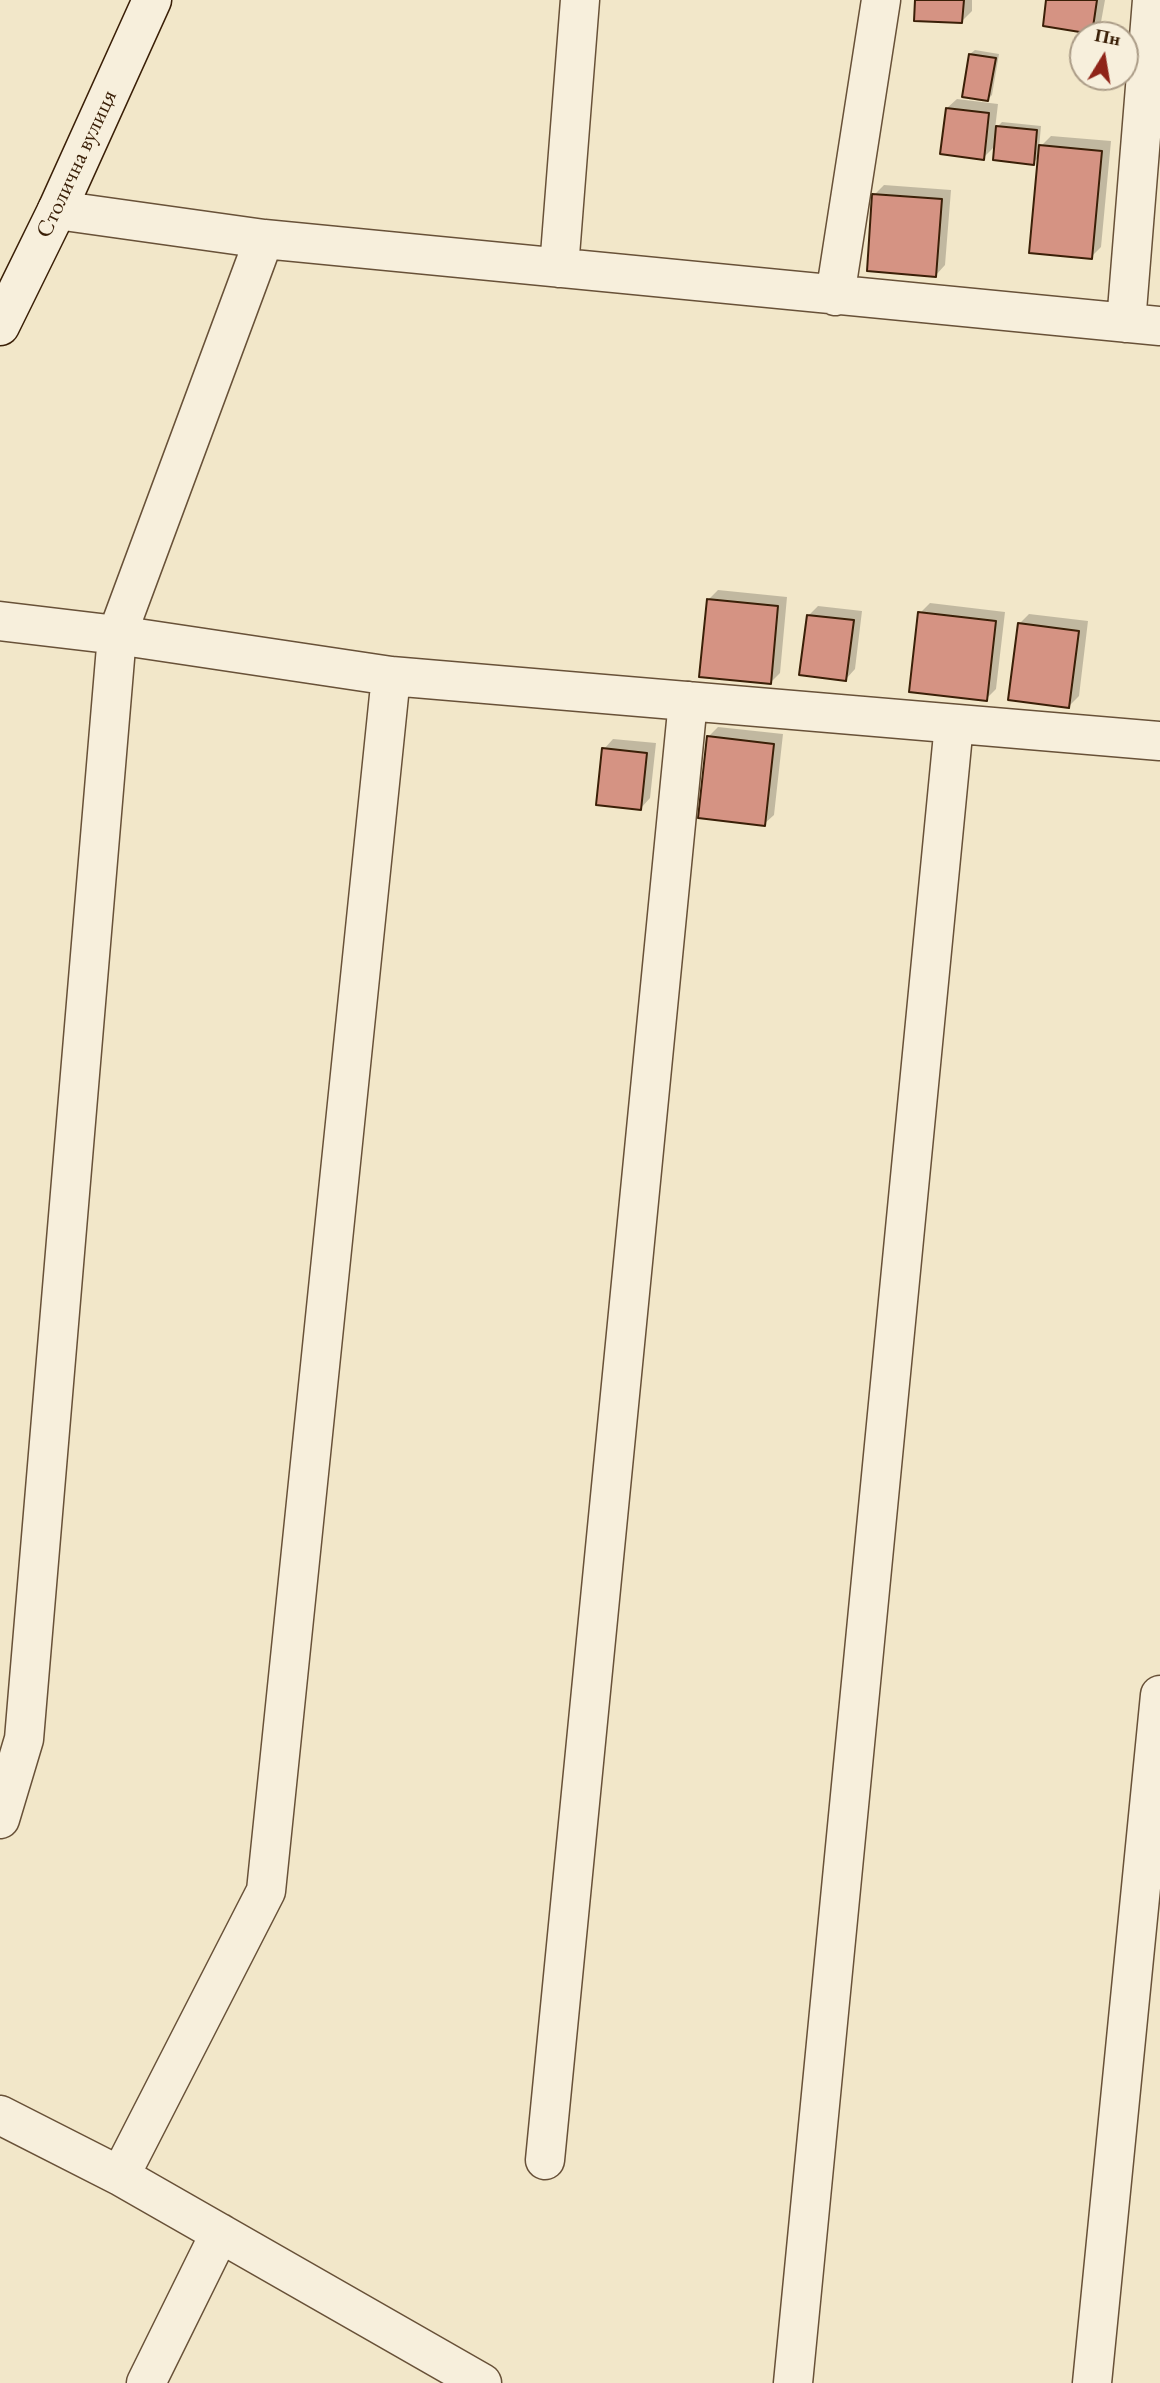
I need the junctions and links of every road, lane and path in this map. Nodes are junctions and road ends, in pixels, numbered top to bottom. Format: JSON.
{"nodes":[{"id":1,"x":152,"y":0,"type":"edge"},
{"id":2,"x":580,"y":0,"type":"edge"},
{"id":3,"x":881,"y":0,"type":"edge"},
{"id":4,"x":1152,"y":0,"type":"edge"},
{"id":5,"x":57,"y":210,"type":"junction"},
{"id":6,"x":264,"y":239,"type":"junction"},
{"id":7,"x":559,"y":268,"type":"junction"},
{"id":8,"x":835,"y":296,"type":"junction"},
{"id":9,"x":1143,"y":325,"type":"edge"},
{"id":10,"x":0,"y":326,"type":"edge"},
{"id":11,"x":0,"y":621,"type":"edge"},
{"id":12,"x":117,"y":635,"type":"junction"},
{"id":13,"x":391,"y":676,"type":"junction"},
{"id":14,"x":688,"y":701,"type":"junction"},
{"id":15,"x":954,"y":724,"type":"junction"},
{"id":16,"x":1160,"y":741,"type":"edge"},
{"id":17,"x":1160,"y":1695,"type":"edge"},
{"id":18,"x":0,"y":1819,"type":"edge"},
{"id":19,"x":0,"y":2115,"type":"edge"},
{"id":20,"x":545,"y":2160,"type":"dead end"},
{"id":21,"x":120,"y":2176,"type":"junction"},
{"id":22,"x":220,"y":2233,"type":"junction"},
{"id":23,"x":146,"y":2383,"type":"edge"},
{"id":24,"x":482,"y":2383,"type":"edge"},
{"id":25,"x":793,"y":2383,"type":"edge"},
{"id":26,"x":1092,"y":2383,"type":"edge"}],
"edges":[{"from":1,"to":5,"type":"street","name":"Столична вулиця"},
{"from":2,"to":7,"type":"street"},
{"from":3,"to":8,"type":"street"},
{"from":4,"to":9,"type":"street"},
{"from":5,"to":6,"type":"street"},
{"from":5,"to":10,"type":"street","name":"Столична вулиця"},
{"from":6,"to":7,"type":"street"},
{"from":6,"to":12,"type":"street"},
{"from":7,"to":8,"type":"street"},
{"from":8,"to":9,"type":"street"},
{"from":11,"to":12,"type":"street"},
{"from":12,"to":13,"type":"street"},
{"from":12,"to":18,"type":"street"},
{"from":13,"to":14,"type":"street"},
{"from":13,"to":21,"type":"street"},
{"from":14,"to":15,"type":"street"},
{"from":14,"to":20,"type":"street"},
{"from":15,"to":16,"type":"street"},
{"from":15,"to":25,"type":"street"},
{"from":17,"to":26,"type":"street"},
{"from":19,"to":21,"type":"street"},
{"from":21,"to":22,"type":"street"},
{"from":22,"to":23,"type":"street"},
{"from":22,"to":24,"type":"street"}]}
